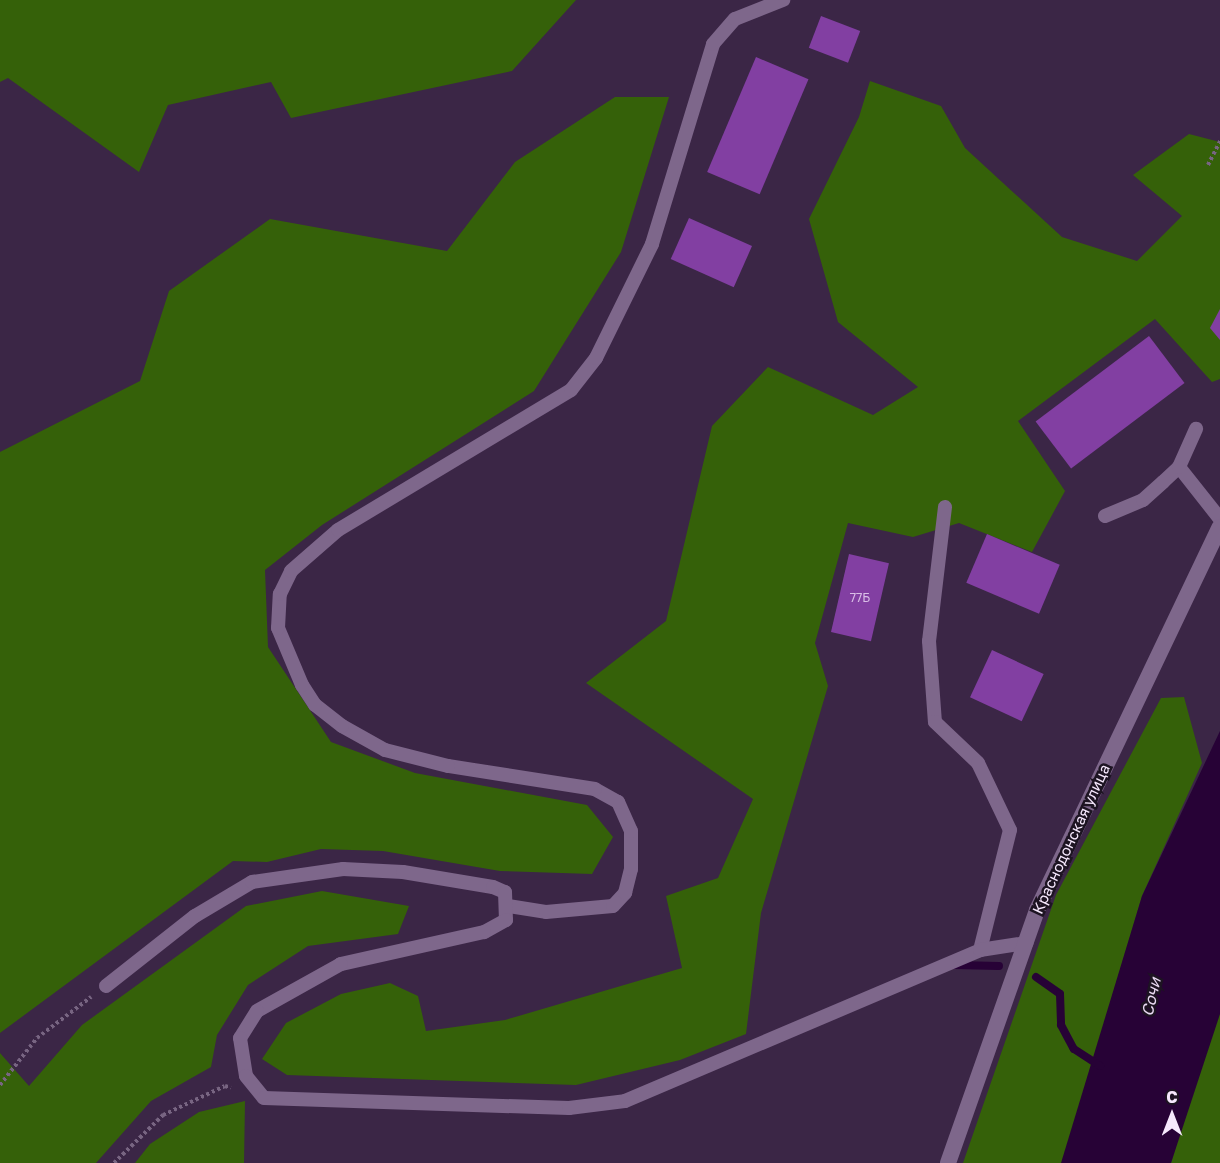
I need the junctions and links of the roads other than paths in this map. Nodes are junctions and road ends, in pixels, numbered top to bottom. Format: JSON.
{"nodes":[{"id":1,"x":783,"y":0,"type":"edge"},
{"id":2,"x":1197,"y":429,"type":"dead end"},
{"id":3,"x":1179,"y":467,"type":"junction"},
{"id":4,"x":945,"y":507,"type":"dead end"},
{"id":5,"x":1105,"y":516,"type":"dead end"},
{"id":6,"x":1220,"y":519,"type":"edge"},
{"id":7,"x":1220,"y":526,"type":"edge"},
{"id":8,"x":508,"y":906,"type":"junction"},
{"id":9,"x":1026,"y":943,"type":"junction"},
{"id":10,"x":980,"y":950,"type":"junction"},
{"id":11,"x":106,"y":986,"type":"road end"},
{"id":12,"x":948,"y":1163,"type":"edge"}],
"edges":[{"from":1,"to":8,"type":"lane"},
{"from":2,"to":3,"type":"lane"},
{"from":3,"to":5,"type":"lane"},
{"from":3,"to":6,"type":"lane"},
{"from":4,"to":10,"type":"lane"},
{"from":7,"to":9,"type":"street","name":"Краснодонская улица"},
{"from":8,"to":10,"type":"lane"},
{"from":8,"to":11,"type":"lane"},
{"from":9,"to":10,"type":"lane"},
{"from":9,"to":12,"type":"street","name":"Краснодонская улица"}]}
